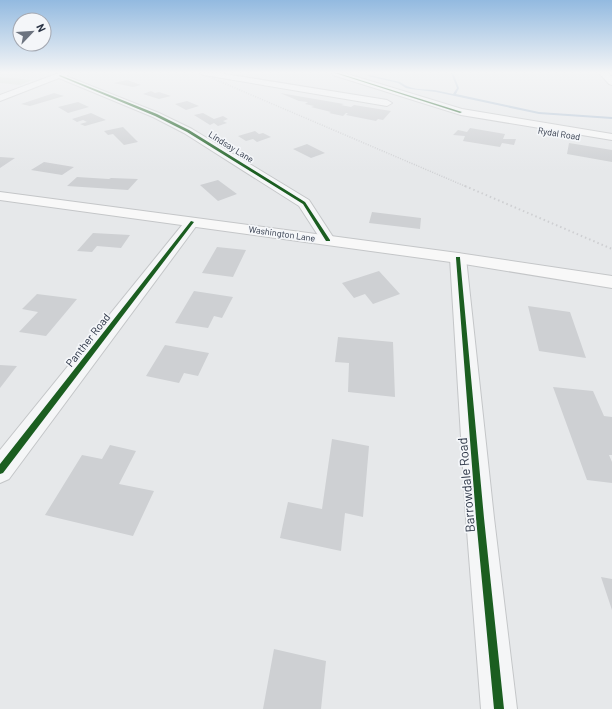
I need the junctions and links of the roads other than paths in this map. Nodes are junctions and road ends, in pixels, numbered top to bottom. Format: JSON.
{"nodes":[{"id":1,"x":135,"y":106,"type":"edge"},
{"id":2,"x":413,"y":106,"type":"edge"},
{"id":3,"x":442,"y":106,"type":"edge"},
{"id":4,"x":422,"y":111,"type":"dead end"},
{"id":5,"x":461,"y":112,"type":"junction"},
{"id":6,"x":612,"y":137,"type":"edge"},
{"id":7,"x":612,"y":142,"type":"edge"},
{"id":8,"x":0,"y":196,"type":"edge"},
{"id":9,"x":192,"y":222,"type":"junction"},
{"id":10,"x":328,"y":240,"type":"junction"},
{"id":11,"x":458,"y":258,"type":"junction"},
{"id":12,"x":612,"y":282,"type":"edge"},
{"id":13,"x":0,"y":470,"type":"edge"},
{"id":14,"x":499,"y":709,"type":"edge"}],
"edges":[{"from":1,"to":10,"type":"street","name":"Lindsay Lane"},
{"from":2,"to":5,"type":"main road"},
{"from":3,"to":5,"type":"main road"},
{"from":4,"to":7,"type":"main road","name":"Rydal Road"},
{"from":5,"to":6,"type":"main road"},
{"from":8,"to":9,"type":"main road","name":"Washington Lane"},
{"from":9,"to":10,"type":"main road","name":"Washington Lane"},
{"from":9,"to":13,"type":"street","name":"Panther Road"},
{"from":10,"to":11,"type":"main road","name":"Washington Lane"},
{"from":11,"to":12,"type":"main road","name":"Washington Lane"},
{"from":11,"to":14,"type":"street","name":"Barrowdale Road"}]}
